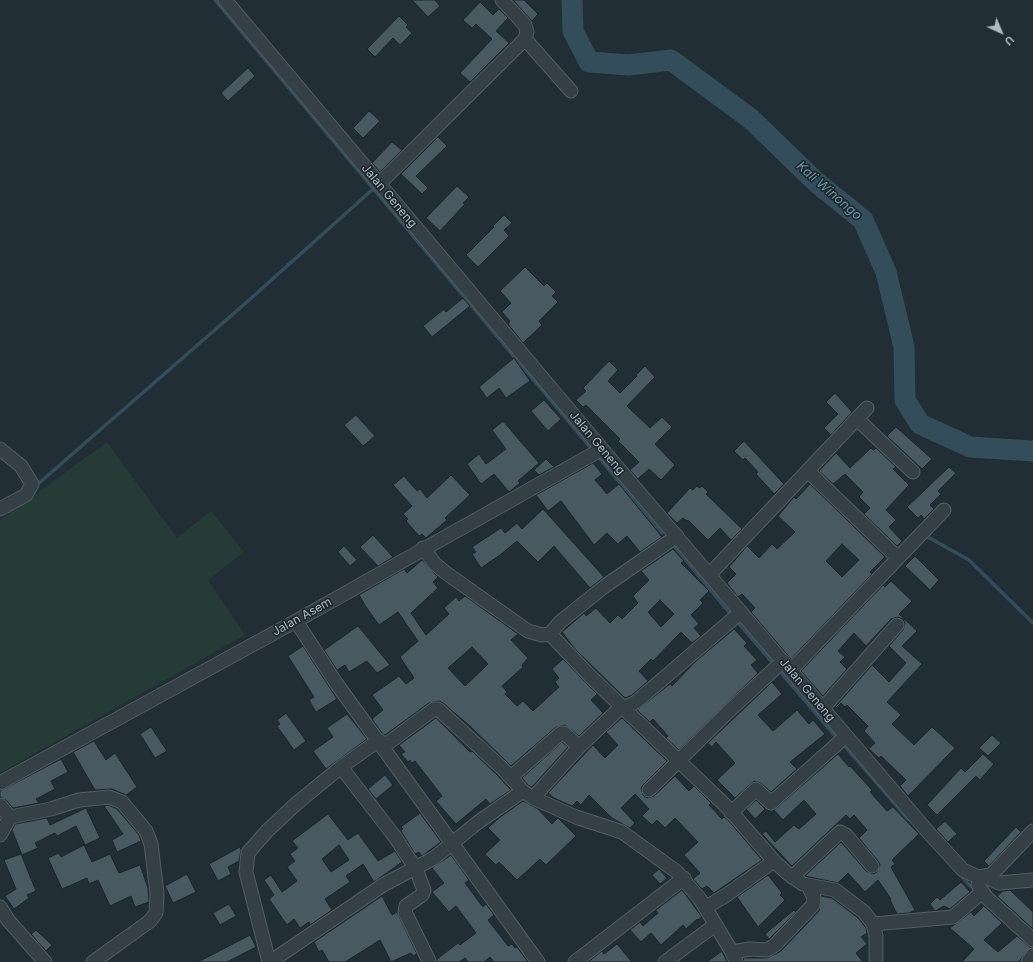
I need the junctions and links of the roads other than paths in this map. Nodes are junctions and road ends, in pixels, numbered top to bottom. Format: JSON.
{"nodes":[{"id":1,"x":225,"y":0,"type":"edge"},
{"id":2,"x":502,"y":0,"type":"edge"},
{"id":3,"x":525,"y":39,"type":"junction"},
{"id":4,"x":571,"y":91,"type":"dead end"},
{"id":5,"x":380,"y":184,"type":"junction"},
{"id":6,"x":867,"y":408,"type":"dead end"},
{"id":7,"x":857,"y":419,"type":"junction"},
{"id":8,"x":0,"y":449,"type":"edge"},
{"id":9,"x":602,"y":449,"type":"junction"},
{"id":10,"x":808,"y":471,"type":"junction"},
{"id":11,"x":913,"y":472,"type":"dead end"},
{"id":12,"x":0,"y":510,"type":"edge"},
{"id":13,"x":944,"y":510,"type":"dead end"},
{"id":14,"x":677,"y":536,"type":"junction"},
{"id":15,"x":423,"y":548,"type":"junction"},
{"id":16,"x":898,"y":558,"type":"junction"},
{"id":17,"x":710,"y":574,"type":"junction"},
{"id":18,"x":736,"y":617,"type":"junction"},
{"id":19,"x":296,"y":621,"type":"junction"},
{"id":20,"x":897,"y":625,"type":"dead end"},
{"id":21,"x":550,"y":634,"type":"junction"},
{"id":22,"x":781,"y":667,"type":"junction"},
{"id":23,"x":624,"y":708,"type":"junction"},
{"id":24,"x":823,"y":708,"type":"junction"},
{"id":25,"x":846,"y":736,"type":"junction"},
{"id":26,"x":381,"y":743,"type":"junction"},
{"id":27,"x":579,"y":747,"type":"junction"},
{"id":28,"x":679,"y":762,"type":"junction"},
{"id":29,"x":341,"y":767,"type":"junction"},
{"id":30,"x":511,"y":777,"type":"junction"},
{"id":31,"x":0,"y":783,"type":"edge"},
{"id":32,"x":649,"y":790,"type":"dead end"},
{"id":33,"x":528,"y":794,"type":"junction"},
{"id":34,"x":0,"y":805,"type":"edge"},
{"id":35,"x":731,"y":813,"type":"junction"},
{"id":36,"x":10,"y":817,"type":"junction"},
{"id":37,"x":1033,"y":831,"type":"edge"},
{"id":38,"x":0,"y":835,"type":"edge"},
{"id":39,"x":453,"y":843,"type":"junction"},
{"id":40,"x":774,"y":861,"type":"junction"},
{"id":41,"x":872,"y":866,"type":"dead end"},
{"id":42,"x":416,"y":869,"type":"junction"},
{"id":43,"x":792,"y":877,"type":"junction"},
{"id":44,"x":982,"y":877,"type":"junction"},
{"id":45,"x":684,"y":878,"type":"junction"},
{"id":46,"x":1033,"y":880,"type":"edge"},
{"id":47,"x":808,"y":885,"type":"junction"},
{"id":48,"x":982,"y":892,"type":"junction"},
{"id":49,"x":0,"y":907,"type":"edge"},
{"id":50,"x":706,"y":907,"type":"junction"},
{"id":51,"x":873,"y":924,"type":"junction"},
{"id":52,"x":715,"y":925,"type":"junction"},
{"id":53,"x":1033,"y":940,"type":"edge"},
{"id":54,"x":1033,"y":955,"type":"edge"},
{"id":55,"x":734,"y":957,"type":"edge"},
{"id":56,"x":429,"y":960,"type":"dead end"},
{"id":57,"x":532,"y":960,"type":"edge"},
{"id":58,"x":873,"y":961,"type":"edge"},
{"id":59,"x":45,"y":962,"type":"edge"},
{"id":60,"x":93,"y":962,"type":"edge"},
{"id":61,"x":270,"y":962,"type":"edge"},
{"id":62,"x":574,"y":962,"type":"edge"},
{"id":63,"x":665,"y":962,"type":"edge"},
{"id":64,"x":1028,"y":962,"type":"edge"}],
"edges":[{"from":1,"to":5,"type":"street","name":"Jalan Geneng"},
{"from":2,"to":3,"type":"street"},
{"from":3,"to":4,"type":"street"},
{"from":3,"to":5,"type":"street"},
{"from":5,"to":9,"type":"street","name":"Jalan Geneng"},
{"from":6,"to":7,"type":"street"},
{"from":7,"to":10,"type":"street"},
{"from":7,"to":11,"type":"street"},
{"from":8,"to":12,"type":"street"},
{"from":9,"to":14,"type":"street","name":"Jalan Geneng"},
{"from":9,"to":15,"type":"street","name":"Jalan Asem"},
{"from":10,"to":16,"type":"street"},
{"from":10,"to":17,"type":"street"},
{"from":13,"to":16,"type":"street"},
{"from":14,"to":17,"type":"street","name":"Jalan Geneng"},
{"from":14,"to":21,"type":"street"},
{"from":15,"to":19,"type":"street","name":"Jalan Asem"},
{"from":15,"to":21,"type":"street"},
{"from":16,"to":22,"type":"street"},
{"from":17,"to":18,"type":"street","name":"Jalan Geneng"},
{"from":18,"to":22,"type":"street","name":"Jalan Geneng"},
{"from":18,"to":23,"type":"street"},
{"from":19,"to":26,"type":"street"},
{"from":19,"to":31,"type":"street","name":"Jalan Asem"},
{"from":20,"to":24,"type":"street"},
{"from":21,"to":23,"type":"street"},
{"from":22,"to":24,"type":"street","name":"Jalan Geneng"},
{"from":22,"to":28,"type":"street"},
{"from":23,"to":27,"type":"street"},
{"from":23,"to":28,"type":"street"},
{"from":24,"to":25,"type":"street","name":"Jalan Geneng"},
{"from":25,"to":35,"type":"street"},
{"from":25,"to":44,"type":"street","name":"Jalan Geneng"},
{"from":26,"to":29,"type":"street"},
{"from":26,"to":30,"type":"street"},
{"from":26,"to":39,"type":"street"},
{"from":27,"to":30,"type":"street"},
{"from":27,"to":33,"type":"street"},
{"from":28,"to":32,"type":"street"},
{"from":28,"to":35,"type":"street"},
{"from":29,"to":42,"type":"street"},
{"from":29,"to":61,"type":"street"},
{"from":30,"to":33,"type":"street"},
{"from":33,"to":39,"type":"street"},
{"from":33,"to":45,"type":"street"},
{"from":34,"to":36,"type":"street"},
{"from":35,"to":40,"type":"street"},
{"from":36,"to":38,"type":"street"},
{"from":36,"to":60,"type":"street"},
{"from":37,"to":44,"type":"street"},
{"from":39,"to":42,"type":"street"},
{"from":39,"to":57,"type":"street"},
{"from":40,"to":43,"type":"street"},
{"from":40,"to":50,"type":"street"},
{"from":41,"to":43,"type":"street"},
{"from":42,"to":56,"type":"street"},
{"from":42,"to":61,"type":"street"},
{"from":43,"to":47,"type":"street"},
{"from":44,"to":46,"type":"street","name":"Jalan Geneng"},
{"from":44,"to":48,"type":"street"},
{"from":45,"to":50,"type":"street"},
{"from":45,"to":62,"type":"street"},
{"from":47,"to":51,"type":"street"},
{"from":47,"to":55,"type":"street"},
{"from":48,"to":51,"type":"street"},
{"from":48,"to":53,"type":"street"},
{"from":49,"to":59,"type":"street"},
{"from":50,"to":52,"type":"street"},
{"from":51,"to":58,"type":"street"},
{"from":52,"to":55,"type":"street"},
{"from":52,"to":63,"type":"street"},
{"from":54,"to":64,"type":"street"}]}
